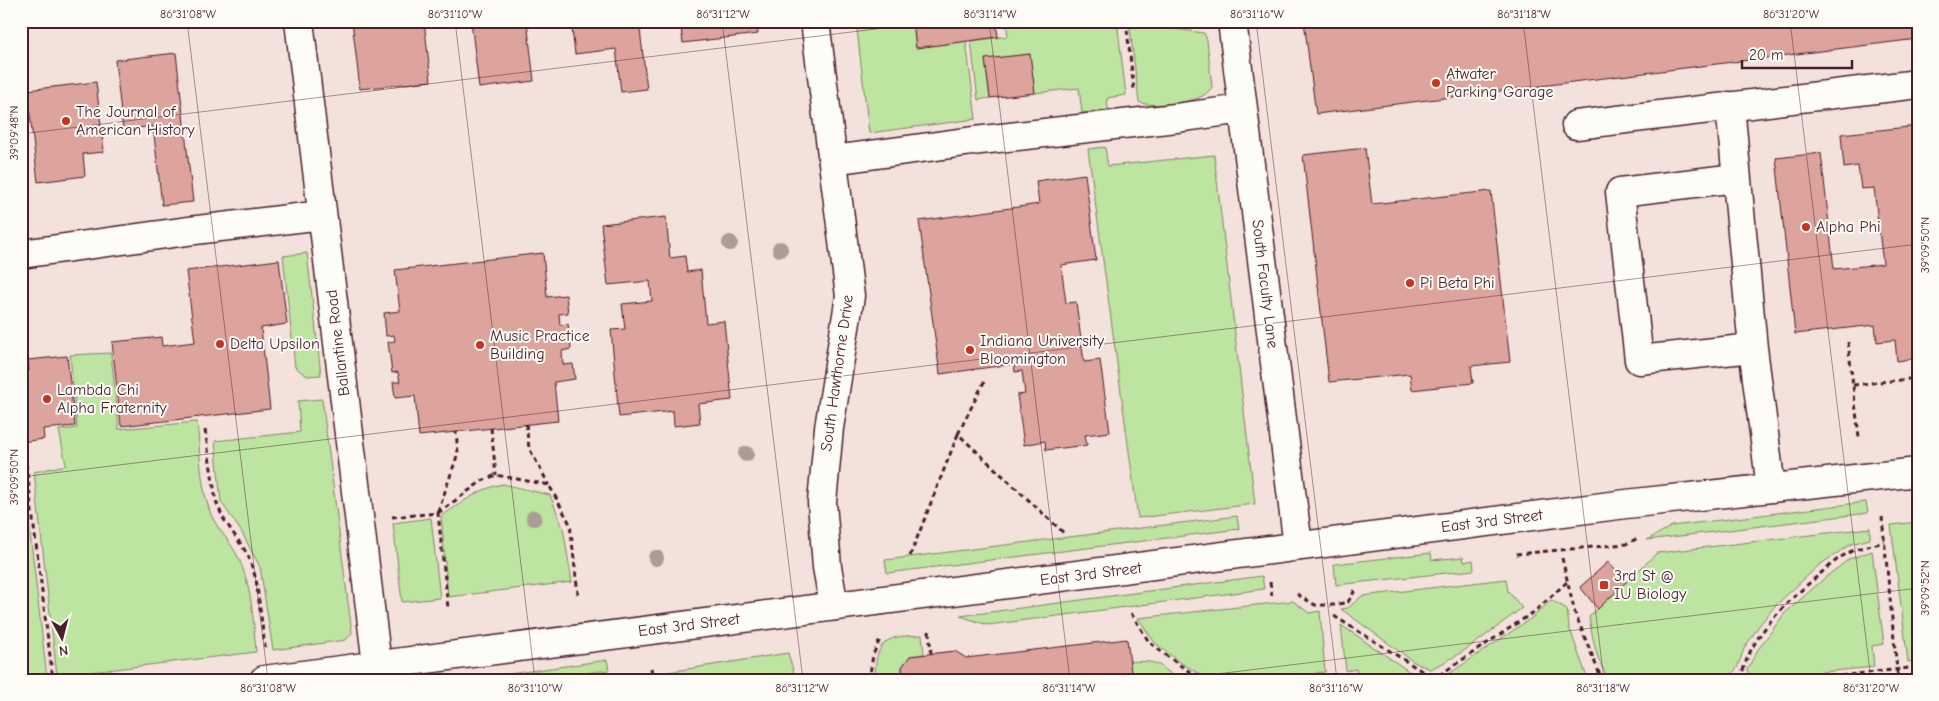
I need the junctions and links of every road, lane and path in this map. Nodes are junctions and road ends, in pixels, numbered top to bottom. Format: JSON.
{"nodes":[{"id":1,"x":299,"y":21,"type":"edge"},
{"id":2,"x":815,"y":21,"type":"edge"},
{"id":3,"x":1126,"y":21,"type":"edge"},
{"id":4,"x":1173,"y":21,"type":"edge"},
{"id":5,"x":1232,"y":21,"type":"edge"},
{"id":6,"x":1204,"y":28,"type":"dead end"},
{"id":7,"x":1918,"y":84,"type":"edge"},
{"id":8,"x":1730,"y":106,"type":"junction"},
{"id":9,"x":1243,"y":109,"type":"junction"},
{"id":10,"x":1138,"y":122,"type":"junction"},
{"id":11,"x":1576,"y":125,"type":"dead end"},
{"id":12,"x":833,"y":160,"type":"junction"},
{"id":13,"x":1736,"y":178,"type":"junction"},
{"id":14,"x":322,"y":215,"type":"junction"},
{"id":15,"x":21,"y":254,"type":"edge"},
{"id":16,"x":1848,"y":342,"type":"dead end"},
{"id":17,"x":1753,"y":348,"type":"junction"},
{"id":18,"x":1918,"y":378,"type":"edge"},
{"id":19,"x":984,"y":382,"type":"dead end"},
{"id":20,"x":1853,"y":385,"type":"junction"},
{"id":21,"x":526,"y":424,"type":"dead end"},
{"id":22,"x":491,"y":428,"type":"dead end"},
{"id":23,"x":205,"y":430,"type":"dead end"},
{"id":24,"x":456,"y":432,"type":"dead end"},
{"id":25,"x":958,"y":434,"type":"junction"},
{"id":26,"x":1859,"y":437,"type":"dead end"},
{"id":27,"x":25,"y":455,"type":"dead end"},
{"id":28,"x":1918,"y":472,"type":"edge"},
{"id":29,"x":496,"y":475,"type":"junction"},
{"id":30,"x":549,"y":486,"type":"junction"},
{"id":31,"x":1771,"y":488,"type":"junction"},
{"id":32,"x":438,"y":513,"type":"junction"},
{"id":33,"x":390,"y":517,"type":"dead end"},
{"id":34,"x":1882,"y":517,"type":"dead end"},
{"id":35,"x":1066,"y":535,"type":"dead end"},
{"id":36,"x":1885,"y":542,"type":"junction"},
{"id":37,"x":1298,"y":546,"type":"junction"},
{"id":38,"x":910,"y":556,"type":"dead end"},
{"id":39,"x":1562,"y":558,"type":"dead end"},
{"id":40,"x":1269,"y":579,"type":"dead end"},
{"id":41,"x":1567,"y":582,"type":"junction"},
{"id":42,"x":1357,"y":587,"type":"dead end"},
{"id":43,"x":578,"y":594,"type":"dead end"},
{"id":44,"x":1297,"y":594,"type":"dead end"},
{"id":45,"x":1272,"y":597,"type":"dead end"},
{"id":46,"x":834,"y":606,"type":"junction"},
{"id":47,"x":448,"y":608,"type":"dead end"},
{"id":48,"x":1131,"y":613,"type":"dead end"},
{"id":49,"x":1334,"y":616,"type":"dead end"},
{"id":50,"x":929,"y":631,"type":"dead end"},
{"id":51,"x":880,"y":639,"type":"dead end"},
{"id":52,"x":266,"y":653,"type":"dead end"},
{"id":53,"x":931,"y":653,"type":"dead end"},
{"id":54,"x":377,"y":665,"type":"junction"},
{"id":55,"x":1918,"y":667,"type":"edge"},
{"id":56,"x":651,"y":668,"type":"dead end"},
{"id":57,"x":1897,"y":670,"type":"junction"},
{"id":58,"x":1433,"y":679,"type":"edge"},
{"id":59,"x":53,"y":680,"type":"edge"},
{"id":60,"x":264,"y":680,"type":"edge"},
{"id":61,"x":653,"y":680,"type":"edge"},
{"id":62,"x":869,"y":680,"type":"edge"},
{"id":63,"x":1202,"y":680,"type":"edge"},
{"id":64,"x":1602,"y":680,"type":"edge"},
{"id":65,"x":1741,"y":680,"type":"edge"},
{"id":66,"x":1805,"y":680,"type":"edge"},
{"id":67,"x":1898,"y":680,"type":"edge"}],
"edges":[{"from":1,"to":14,"type":"street","name":"Ballantine Road"},
{"from":2,"to":12,"type":"street","name":"South Hawthorne Drive"},
{"from":3,"to":10,"type":"path"},
{"from":4,"to":6,"type":"path"},
{"from":5,"to":9,"type":"street","name":"South Faculty Lane"},
{"from":7,"to":8,"type":"street"},
{"from":8,"to":11,"type":"street"},
{"from":8,"to":13,"type":"street"},
{"from":9,"to":10,"type":"street"},
{"from":9,"to":37,"type":"street","name":"South Faculty Lane"},
{"from":10,"to":12,"type":"street"},
{"from":12,"to":46,"type":"street","name":"South Hawthorne Drive"},
{"from":13,"to":17,"type":"street"},
{"from":13,"to":17,"type":"street"},
{"from":14,"to":15,"type":"street"},
{"from":14,"to":54,"type":"street","name":"Ballantine Road"},
{"from":16,"to":20,"type":"path"},
{"from":17,"to":31,"type":"street"},
{"from":18,"to":20,"type":"path"},
{"from":19,"to":25,"type":"path"},
{"from":20,"to":26,"type":"path"},
{"from":21,"to":30,"type":"path"},
{"from":22,"to":29,"type":"path"},
{"from":23,"to":52,"type":"path"},
{"from":24,"to":32,"type":"path"},
{"from":25,"to":35,"type":"path"},
{"from":25,"to":38,"type":"path"},
{"from":27,"to":59,"type":"path"},
{"from":28,"to":31,"type":"street","name":"East 3rd Street"},
{"from":29,"to":30,"type":"path"},
{"from":29,"to":32,"type":"path"},
{"from":30,"to":43,"type":"path"},
{"from":31,"to":37,"type":"street","name":"East 3rd Street"},
{"from":32,"to":33,"type":"path"},
{"from":32,"to":47,"type":"path"},
{"from":34,"to":36,"type":"path"},
{"from":36,"to":57,"type":"path"},
{"from":36,"to":65,"type":"path"},
{"from":37,"to":46,"type":"street","name":"East 3rd Street"},
{"from":39,"to":41,"type":"path"},
{"from":40,"to":45,"type":"path"},
{"from":41,"to":58,"type":"path"},
{"from":41,"to":64,"type":"path"},
{"from":42,"to":44,"type":"path"},
{"from":46,"to":54,"type":"street","name":"East 3rd Street"},
{"from":48,"to":63,"type":"path"},
{"from":49,"to":58,"type":"path"},
{"from":50,"to":53,"type":"path"},
{"from":51,"to":62,"type":"path"},
{"from":54,"to":60,"type":"street","name":"East 3rd Street"},
{"from":55,"to":57,"type":"path"},
{"from":56,"to":61,"type":"path"},
{"from":57,"to":66,"type":"path"},
{"from":57,"to":67,"type":"path"}]}
